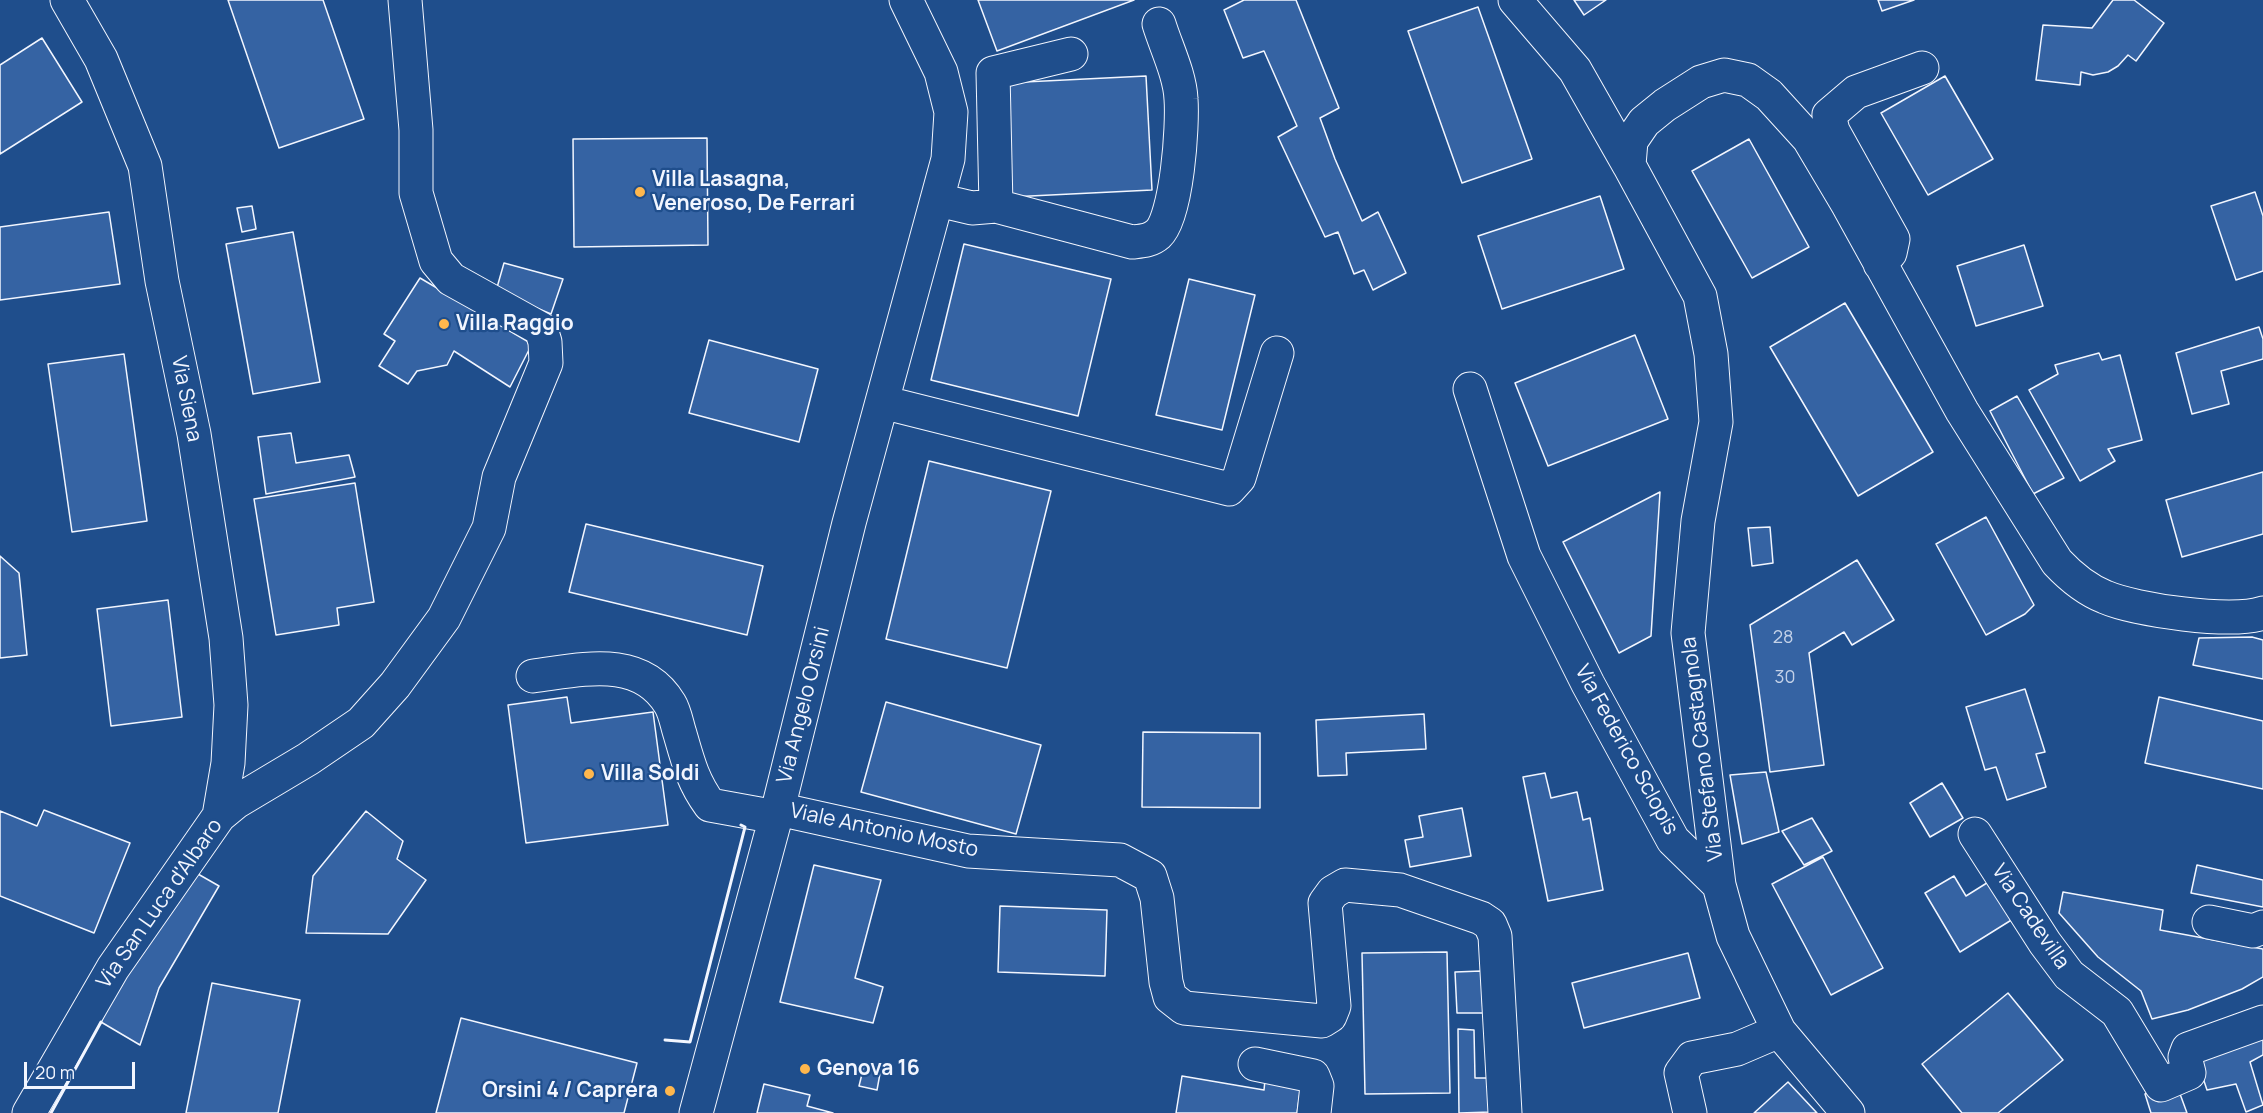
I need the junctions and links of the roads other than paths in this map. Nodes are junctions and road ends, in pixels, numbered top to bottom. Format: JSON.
{"nodes":[{"id":1,"x":67,"y":0,"type":"edge"},
{"id":2,"x":405,"y":0,"type":"edge"},
{"id":3,"x":906,"y":0,"type":"edge"},
{"id":4,"x":1515,"y":0,"type":"edge"},
{"id":5,"x":1159,"y":24,"type":"dead end"},
{"id":6,"x":1071,"y":54,"type":"dead end"},
{"id":7,"x":1922,"y":68,"type":"dead end"},
{"id":8,"x":1629,"y":165,"type":"junction"},
{"id":9,"x":938,"y":200,"type":"junction"},
{"id":10,"x":996,"y":206,"type":"junction"},
{"id":11,"x":1880,"y":264,"type":"junction"},
{"id":12,"x":1276,"y":353,"type":"dead end"},
{"id":13,"x":1470,"y":389,"type":"dead end"},
{"id":14,"x":882,"y":402,"type":"junction"},
{"id":15,"x":2263,"y":613,"type":"edge"},
{"id":16,"x":533,"y":676,"type":"dead end"},
{"id":17,"x":777,"y":813,"type":"junction"},
{"id":18,"x":219,"y":816,"type":"junction"},
{"id":19,"x":1975,"y":834,"type":"dead end"},
{"id":20,"x":1719,"y":885,"type":"junction"},
{"id":21,"x":2209,"y":922,"type":"dead end"},
{"id":22,"x":2263,"y":927,"type":"edge"},
{"id":23,"x":2263,"y":1022,"type":"edge"},
{"id":24,"x":1779,"y":1030,"type":"junction"},
{"id":25,"x":1255,"y":1064,"type":"dead end"},
{"id":26,"x":29,"y":1113,"type":"edge"},
{"id":27,"x":696,"y":1113,"type":"edge"},
{"id":28,"x":1314,"y":1113,"type":"edge"},
{"id":29,"x":1505,"y":1113,"type":"edge"},
{"id":30,"x":1690,"y":1113,"type":"edge"},
{"id":31,"x":1848,"y":1113,"type":"edge"}],
"edges":[{"from":1,"to":18,"type":"street","name":"Via Siena"},
{"from":2,"to":18,"type":"street","name":"Via San Luca d'Albaro"},
{"from":3,"to":9,"type":"street","name":"Via Angelo Orsini"},
{"from":4,"to":8,"type":"street","name":"Via Stefano Castagnola"},
{"from":5,"to":10,"type":"street"},
{"from":6,"to":10,"type":"street"},
{"from":7,"to":11,"type":"street"},
{"from":8,"to":11,"type":"street"},
{"from":8,"to":20,"type":"street","name":"Via Stefano Castagnola"},
{"from":9,"to":10,"type":"street"},
{"from":9,"to":14,"type":"street","name":"Via Angelo Orsini"},
{"from":11,"to":15,"type":"street"},
{"from":12,"to":14,"type":"street"},
{"from":13,"to":20,"type":"street","name":"Via Federico Sclopis"},
{"from":14,"to":17,"type":"street","name":"Via Angelo Orsini"},
{"from":16,"to":17,"type":"street"},
{"from":17,"to":27,"type":"street","name":"Via Angelo Orsini"},
{"from":17,"to":29,"type":"street","name":"Viale Antonio Mosto"},
{"from":18,"to":26,"type":"street","name":"Via San Luca d'Albaro"},
{"from":19,"to":23,"type":"street","name":"Via Cadevilla"},
{"from":20,"to":24,"type":"street"},
{"from":21,"to":22,"type":"street"},
{"from":24,"to":30,"type":"street"},
{"from":24,"to":31,"type":"street"},
{"from":25,"to":28,"type":"street"}]}
